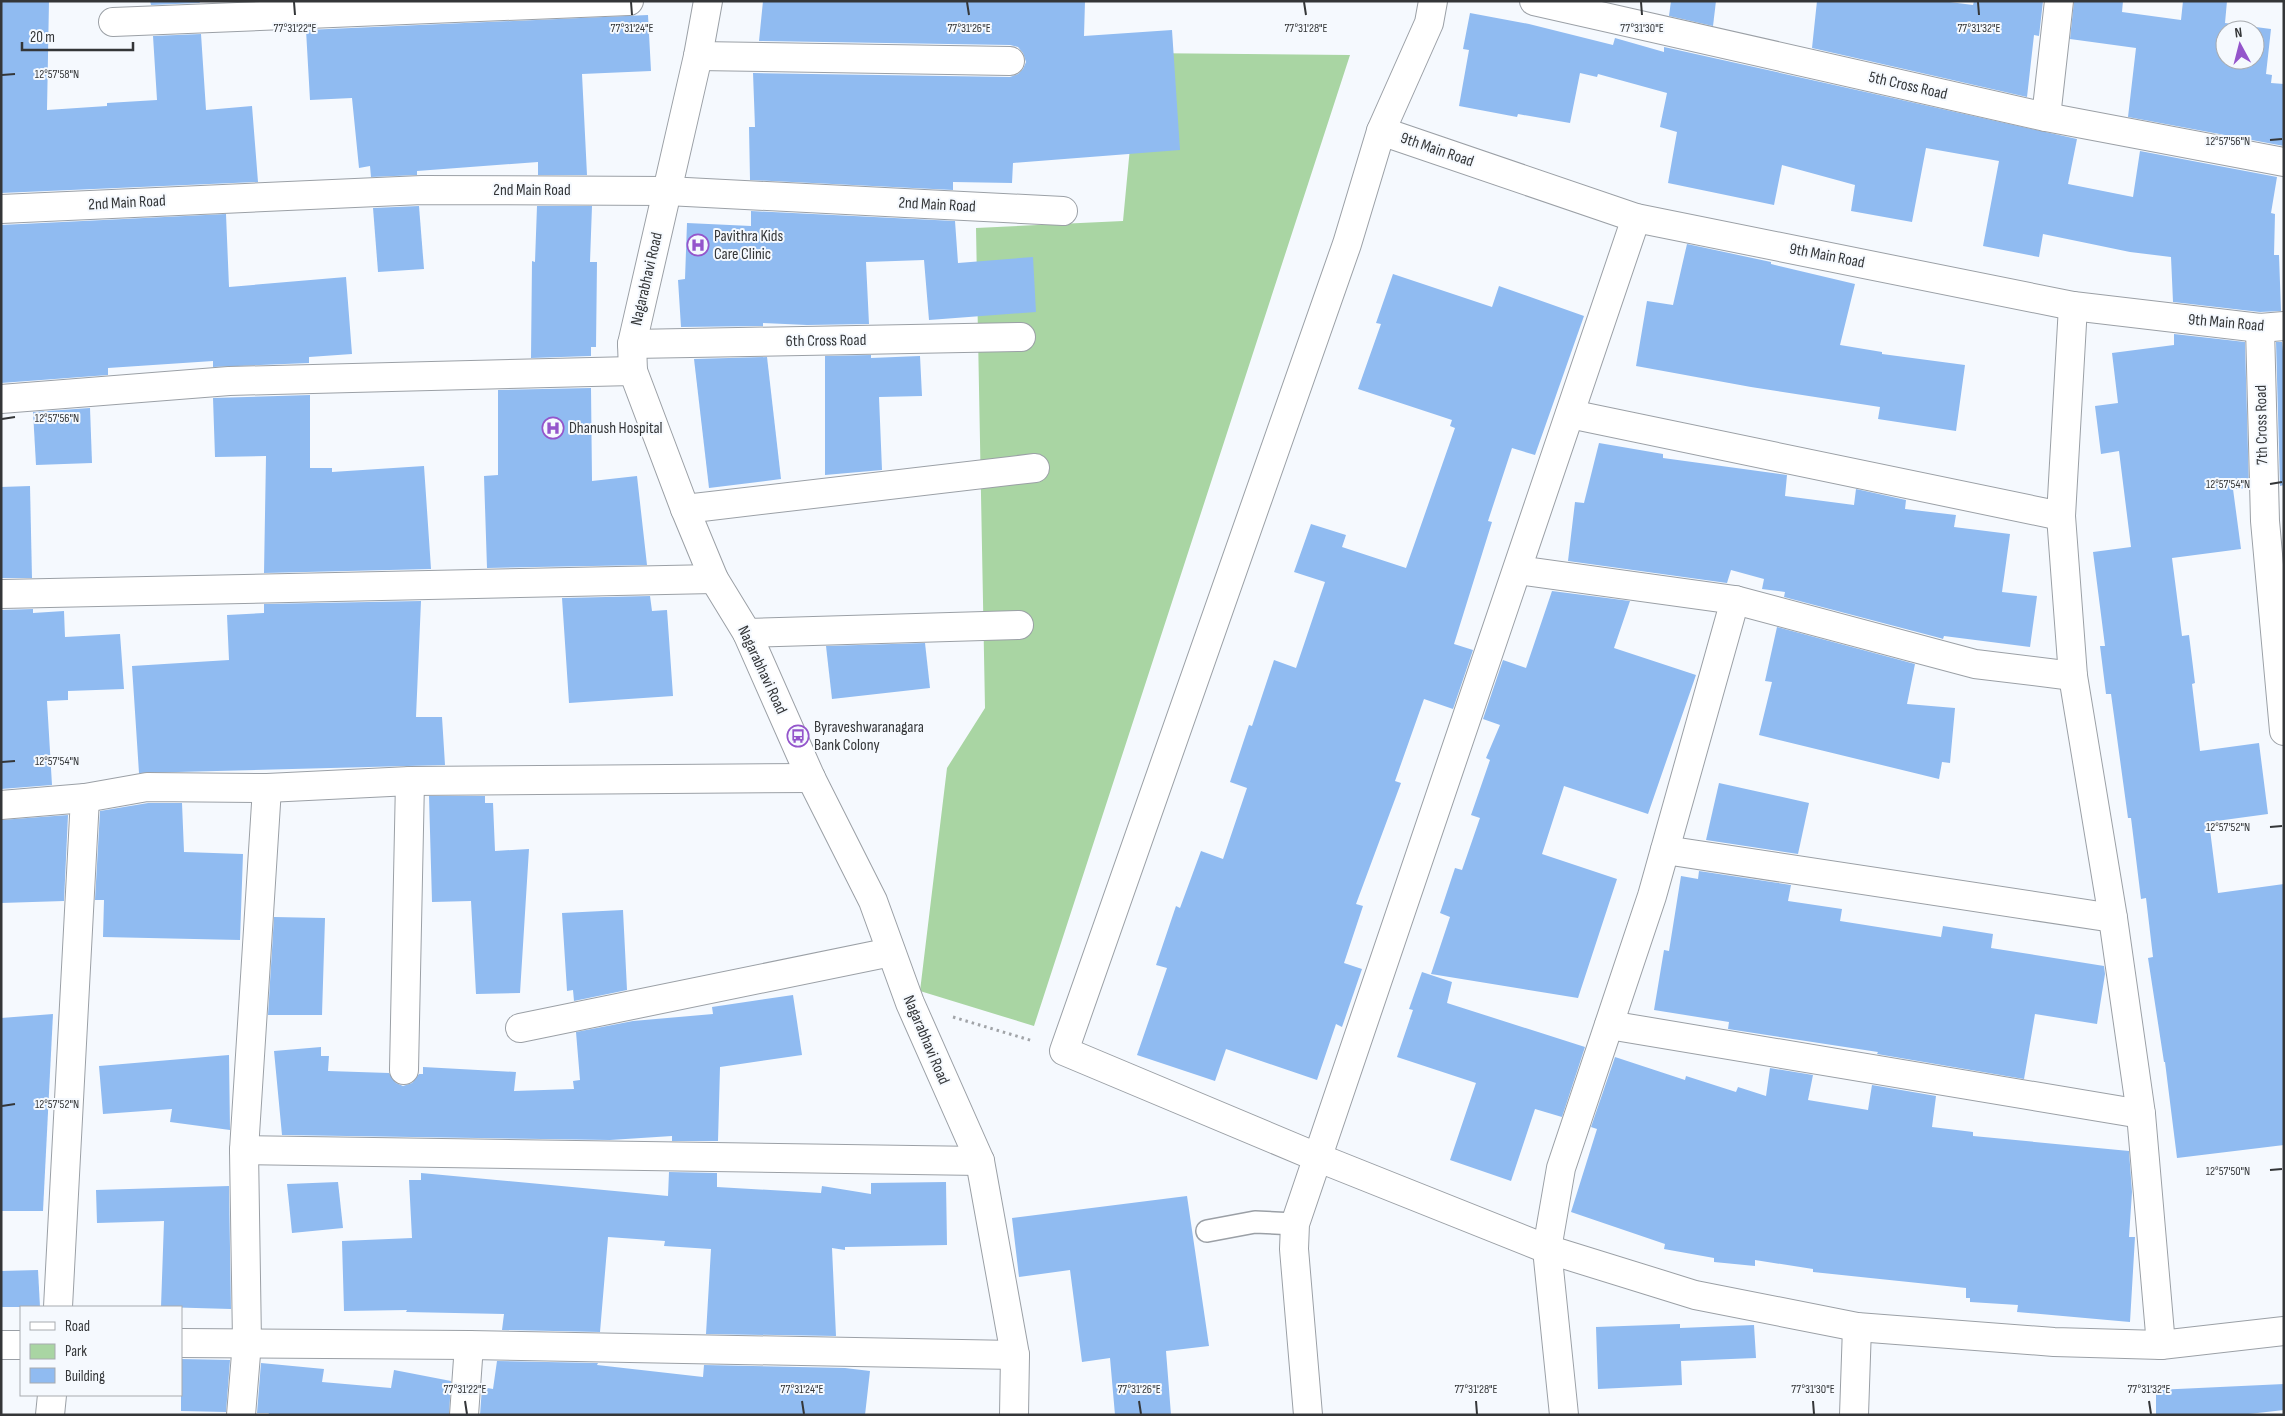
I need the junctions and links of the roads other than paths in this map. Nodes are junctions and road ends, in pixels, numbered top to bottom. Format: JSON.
{"nodes":[{"id":1,"x":629,"y":1,"type":"edge"},
{"id":2,"x":708,"y":1,"type":"edge"},
{"id":3,"x":1433,"y":1,"type":"edge"},
{"id":4,"x":1534,"y":1,"type":"edge"},
{"id":5,"x":2060,"y":1,"type":"edge"},
{"id":6,"x":113,"y":22,"type":"dead end"},
{"id":7,"x":698,"y":56,"type":"junction"},
{"id":8,"x":1010,"y":60,"type":"dead end"},
{"id":9,"x":2046,"y":117,"type":"junction"},
{"id":10,"x":1381,"y":131,"type":"junction"},
{"id":11,"x":2284,"y":162,"type":"edge"},
{"id":12,"x":667,"y":191,"type":"junction"},
{"id":13,"x":1,"y":209,"type":"edge"},
{"id":14,"x":1063,"y":211,"type":"dead end"},
{"id":15,"x":1636,"y":218,"type":"junction"},
{"id":16,"x":2073,"y":306,"type":"junction"},
{"id":17,"x":2272,"y":327,"type":"edge"},
{"id":18,"x":1021,"y":337,"type":"dead end"},
{"id":19,"x":632,"y":344,"type":"junction"},
{"id":20,"x":633,"y":371,"type":"junction"},
{"id":21,"x":1,"y":399,"type":"edge"},
{"id":22,"x":1570,"y":414,"type":"junction"},
{"id":23,"x":1035,"y":468,"type":"dead end"},
{"id":24,"x":685,"y":509,"type":"junction"},
{"id":25,"x":2061,"y":516,"type":"junction"},
{"id":26,"x":2274,"y":520,"type":"edge"},
{"id":27,"x":1518,"y":570,"type":"junction"},
{"id":28,"x":714,"y":579,"type":"junction"},
{"id":29,"x":1,"y":594,"type":"edge"},
{"id":30,"x":1735,"y":600,"type":"junction"},
{"id":31,"x":1019,"y":625,"type":"dead end"},
{"id":32,"x":746,"y":633,"type":"junction"},
{"id":33,"x":2072,"y":676,"type":"junction"},
{"id":34,"x":2284,"y":731,"type":"edge"},
{"id":35,"x":811,"y":778,"type":"junction"},
{"id":36,"x":410,"y":781,"type":"junction"},
{"id":37,"x":267,"y":788,"type":"junction"},
{"id":38,"x":85,"y":798,"type":"junction"},
{"id":39,"x":1,"y":805,"type":"edge"},
{"id":40,"x":1665,"y":850,"type":"junction"},
{"id":41,"x":2113,"y":918,"type":"junction"},
{"id":42,"x":891,"y":952,"type":"junction"},
{"id":43,"x":1609,"y":1025,"type":"junction"},
{"id":44,"x":520,"y":1028,"type":"dead end"},
{"id":45,"x":404,"y":1070,"type":"dead end"},
{"id":46,"x":2141,"y":1114,"type":"junction"},
{"id":47,"x":244,"y":1150,"type":"junction"},
{"id":48,"x":1319,"y":1158,"type":"junction"},
{"id":49,"x":980,"y":1161,"type":"junction"},
{"id":50,"x":1295,"y":1224,"type":"junction"},
{"id":51,"x":1207,"y":1231,"type":"dead end"},
{"id":52,"x":1547,"y":1249,"type":"junction"},
{"id":53,"x":58,"y":1306,"type":"edge"},
{"id":54,"x":1857,"y":1327,"type":"junction"},
{"id":55,"x":2284,"y":1331,"type":"edge"},
{"id":56,"x":248,"y":1342,"type":"junction"},
{"id":57,"x":182,"y":1343,"type":"edge"},
{"id":58,"x":1,"y":1345,"type":"edge"},
{"id":59,"x":20,"y":1345,"type":"edge"},
{"id":60,"x":469,"y":1345,"type":"junction"},
{"id":61,"x":2162,"y":1345,"type":"junction"},
{"id":62,"x":1015,"y":1356,"type":"junction"},
{"id":63,"x":52,"y":1396,"type":"edge"},
{"id":64,"x":50,"y":1415,"type":"edge"},
{"id":65,"x":241,"y":1415,"type":"edge"},
{"id":66,"x":464,"y":1415,"type":"edge"},
{"id":67,"x":1014,"y":1415,"type":"edge"},
{"id":68,"x":1308,"y":1415,"type":"edge"},
{"id":69,"x":1564,"y":1415,"type":"edge"},
{"id":70,"x":1854,"y":1415,"type":"edge"}],
"edges":[{"from":1,"to":6,"type":"street"},
{"from":2,"to":7,"type":"street","name":"Nagarabhavi Road"},
{"from":3,"to":10,"type":"street"},
{"from":4,"to":9,"type":"street","name":"5th Cross Road"},
{"from":5,"to":9,"type":"street"},
{"from":7,"to":8,"type":"street"},
{"from":7,"to":12,"type":"street","name":"Nagarabhavi Road"},
{"from":9,"to":11,"type":"street","name":"5th Cross Road"},
{"from":10,"to":15,"type":"street","name":"9th Main Road"},
{"from":10,"to":48,"type":"street"},
{"from":12,"to":13,"type":"street","name":"2nd Main Road"},
{"from":12,"to":14,"type":"street","name":"2nd Main Road"},
{"from":12,"to":19,"type":"street","name":"Nagarabhavi Road"},
{"from":15,"to":16,"type":"street","name":"9th Main Road"},
{"from":15,"to":22,"type":"street"},
{"from":16,"to":17,"type":"street","name":"9th Main Road"},
{"from":16,"to":25,"type":"street"},
{"from":17,"to":26,"type":"street","name":"7th Cross Road"},
{"from":18,"to":19,"type":"street","name":"6th Cross Road"},
{"from":19,"to":20,"type":"street","name":"Nagarabhavi Road"},
{"from":20,"to":21,"type":"street"},
{"from":20,"to":24,"type":"street","name":"Nagarabhavi Road"},
{"from":22,"to":25,"type":"street"},
{"from":22,"to":27,"type":"street"},
{"from":23,"to":24,"type":"street"},
{"from":24,"to":28,"type":"street","name":"Nagarabhavi Road"},
{"from":25,"to":33,"type":"street"},
{"from":26,"to":34,"type":"street","name":"7th Cross Road"},
{"from":27,"to":30,"type":"street"},
{"from":27,"to":48,"type":"street"},
{"from":28,"to":29,"type":"street"},
{"from":28,"to":32,"type":"street","name":"Nagarabhavi Road"},
{"from":30,"to":33,"type":"street"},
{"from":30,"to":40,"type":"street"},
{"from":31,"to":32,"type":"street"},
{"from":32,"to":35,"type":"street","name":"Nagarabhavi Road"},
{"from":33,"to":41,"type":"street"},
{"from":35,"to":36,"type":"street"},
{"from":35,"to":42,"type":"street","name":"Nagarabhavi Road"},
{"from":36,"to":37,"type":"street"},
{"from":36,"to":45,"type":"street"},
{"from":37,"to":38,"type":"street"},
{"from":37,"to":47,"type":"street"},
{"from":38,"to":39,"type":"street"},
{"from":38,"to":53,"type":"street"},
{"from":40,"to":41,"type":"street"},
{"from":40,"to":43,"type":"street"},
{"from":41,"to":46,"type":"street"},
{"from":42,"to":44,"type":"street"},
{"from":42,"to":49,"type":"street","name":"Nagarabhavi Road"},
{"from":43,"to":46,"type":"street"},
{"from":43,"to":52,"type":"street"},
{"from":46,"to":61,"type":"street"},
{"from":47,"to":49,"type":"street"},
{"from":47,"to":56,"type":"street"},
{"from":48,"to":50,"type":"street"},
{"from":48,"to":52,"type":"street"},
{"from":49,"to":62,"type":"street","name":"Nagarabhavi Road"},
{"from":50,"to":51,"type":"lane"},
{"from":50,"to":68,"type":"street"},
{"from":52,"to":54,"type":"street"},
{"from":52,"to":69,"type":"street"},
{"from":54,"to":61,"type":"street"},
{"from":54,"to":70,"type":"street"},
{"from":55,"to":61,"type":"street"},
{"from":56,"to":57,"type":"street"},
{"from":56,"to":60,"type":"street"},
{"from":56,"to":65,"type":"street"},
{"from":58,"to":59,"type":"street"},
{"from":60,"to":62,"type":"street"},
{"from":60,"to":66,"type":"street"},
{"from":62,"to":67,"type":"street","name":"Nagarabhavi Road"},
{"from":63,"to":64,"type":"street"}]}
